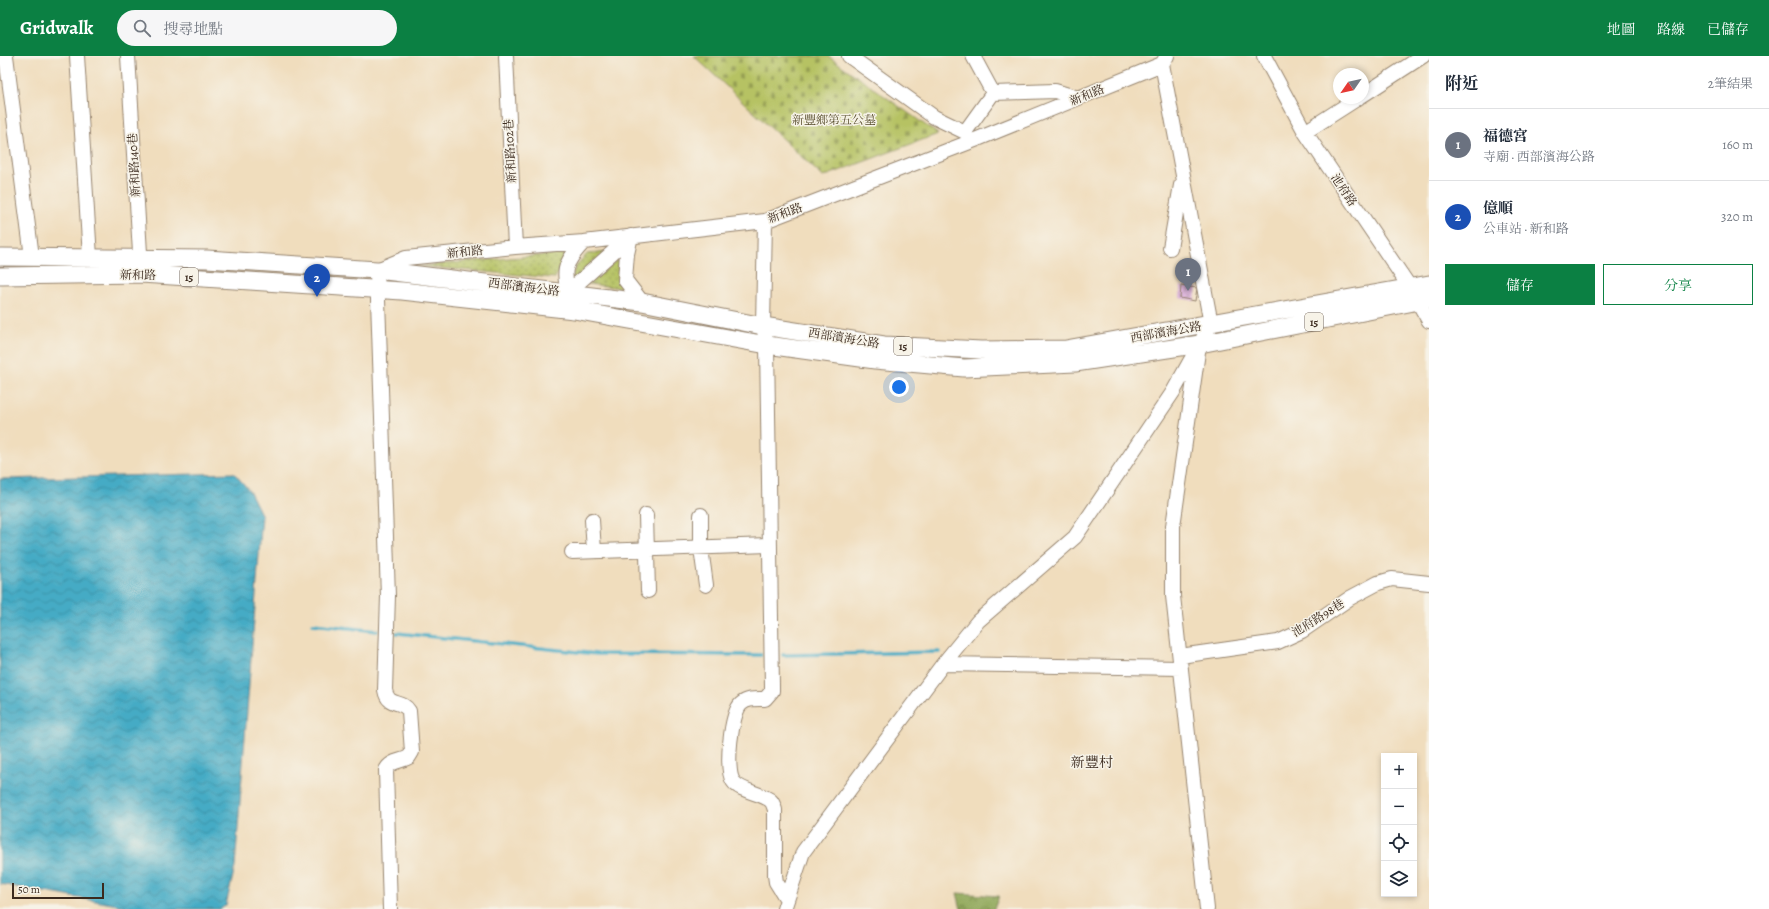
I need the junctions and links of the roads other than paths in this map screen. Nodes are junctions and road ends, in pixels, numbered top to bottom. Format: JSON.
{"nodes":[{"id":1,"x":6,"y":56,"type":"edge"},
{"id":2,"x":78,"y":56,"type":"edge"},
{"id":3,"x":128,"y":56,"type":"edge"},
{"id":4,"x":506,"y":56,"type":"edge"},
{"id":5,"x":849,"y":56,"type":"edge"},
{"id":6,"x":973,"y":56,"type":"edge"},
{"id":7,"x":1264,"y":56,"type":"edge"},
{"id":8,"x":1423,"y":56,"type":"edge"},
{"id":9,"x":1164,"y":60,"type":"edge"},
{"id":10,"x":1369,"y":91,"type":"edge"},
{"id":11,"x":993,"y":93,"type":"junction"},
{"id":12,"x":1078,"y":98,"type":"junction"},
{"id":13,"x":1349,"y":104,"type":"edge"},
{"id":14,"x":1305,"y":132,"type":"junction"},
{"id":15,"x":970,"y":136,"type":"junction"},
{"id":16,"x":1182,"y":175,"type":"junction"},
{"id":17,"x":765,"y":221,"type":"junction"},
{"id":18,"x":631,"y":236,"type":"junction"},
{"id":19,"x":584,"y":242,"type":"junction"},
{"id":20,"x":515,"y":247,"type":"junction"},
{"id":21,"x":1170,"y":248,"type":"dead end"},
{"id":22,"x":0,"y":257,"type":"edge"},
{"id":23,"x":32,"y":257,"type":"junction"},
{"id":24,"x":90,"y":257,"type":"junction"},
{"id":25,"x":140,"y":266,"type":"junction"},
{"id":26,"x":377,"y":270,"type":"junction"},
{"id":27,"x":0,"y":276,"type":"edge"},
{"id":28,"x":1429,"y":284,"type":"edge"},
{"id":29,"x":1409,"y":286,"type":"junction"},
{"id":30,"x":377,"y":288,"type":"junction"},
{"id":31,"x":568,"y":292,"type":"junction"},
{"id":32,"x":1423,"y":300,"type":"edge"},
{"id":33,"x":642,"y":302,"type":"junction"},
{"id":34,"x":541,"y":306,"type":"junction"},
{"id":35,"x":574,"y":310,"type":"junction"},
{"id":36,"x":1429,"y":321,"type":"edge"},
{"id":37,"x":1210,"y":324,"type":"junction"},
{"id":38,"x":763,"y":326,"type":"junction"},
{"id":39,"x":1200,"y":344,"type":"junction"},
{"id":40,"x":767,"y":345,"type":"junction"},
{"id":41,"x":646,"y":515,"type":"dead end"},
{"id":42,"x":701,"y":515,"type":"dead end"},
{"id":43,"x":592,"y":520,"type":"dead end"},
{"id":44,"x":770,"y":545,"type":"junction"},
{"id":45,"x":701,"y":548,"type":"junction"},
{"id":46,"x":646,"y":549,"type":"junction"},
{"id":47,"x":594,"y":551,"type":"junction"},
{"id":48,"x":572,"y":552,"type":"dead end"},
{"id":49,"x":1429,"y":583,"type":"edge"},
{"id":50,"x":706,"y":585,"type":"dead end"},
{"id":51,"x":648,"y":591,"type":"dead end"},
{"id":52,"x":1180,"y":662,"type":"junction"},
{"id":53,"x":943,"y":664,"type":"junction"},
{"id":54,"x":785,"y":904,"type":"edge"},
{"id":55,"x":390,"y":909,"type":"edge"},
{"id":56,"x":1207,"y":909,"type":"edge"}],
"edges":[{"from":1,"to":23,"type":"street"},
{"from":2,"to":24,"type":"street"},
{"from":3,"to":25,"type":"street","name":"新和路140巷"},
{"from":4,"to":20,"type":"street","name":"新和路102巷"},
{"from":5,"to":15,"type":"street"},
{"from":6,"to":11,"type":"street"},
{"from":7,"to":14,"type":"street","name":"池府路"},
{"from":8,"to":10,"type":"street"},
{"from":9,"to":12,"type":"street","name":"新和路"},
{"from":9,"to":16,"type":"street"},
{"from":11,"to":12,"type":"street"},
{"from":11,"to":15,"type":"street"},
{"from":12,"to":15,"type":"street","name":"新和路"},
{"from":13,"to":14,"type":"street"},
{"from":14,"to":29,"type":"street","name":"池府路"},
{"from":15,"to":17,"type":"street","name":"新和路"},
{"from":16,"to":21,"type":"street"},
{"from":16,"to":37,"type":"street"},
{"from":17,"to":18,"type":"street","name":"新和路"},
{"from":17,"to":38,"type":"street"},
{"from":18,"to":19,"type":"street","name":"新和路"},
{"from":18,"to":31,"type":"street"},
{"from":18,"to":33,"type":"street"},
{"from":19,"to":20,"type":"street","name":"新和路"},
{"from":19,"to":31,"type":"street"},
{"from":20,"to":26,"type":"street","name":"新和路"},
{"from":22,"to":23,"type":"main road","name":"新和路","number":"15"},
{"from":23,"to":24,"type":"main road","name":"新和路","number":"15"},
{"from":24,"to":25,"type":"main road","name":"新和路","number":"15"},
{"from":25,"to":26,"type":"main road","name":"新和路","number":"15"},
{"from":25,"to":27,"type":"main road","name":"新和路","number":"15"},
{"from":25,"to":30,"type":"main road","name":"新和路","number":"15"},
{"from":26,"to":30,"type":"street"},
{"from":26,"to":31,"type":"main road","name":"西部濱海公路","number":"15"},
{"from":28,"to":29,"type":"main road","name":"西部濱海公路","number":"15"},
{"from":29,"to":32,"type":"street","name":"池府路"},
{"from":29,"to":37,"type":"main road","name":"西部濱海公路","number":"15"},
{"from":30,"to":34,"type":"main road","name":"西部濱海公路","number":"15"},
{"from":30,"to":55,"type":"street"},
{"from":31,"to":33,"type":"main road","name":"西部濱海公路","number":"15"},
{"from":31,"to":34,"type":"street"},
{"from":31,"to":35,"type":"street"},
{"from":32,"to":36,"type":"street","name":"池府路"},
{"from":32,"to":39,"type":"main road","name":"西部濱海公路","number":"15"},
{"from":33,"to":38,"type":"main road","name":"西部濱海公路","number":"15"},
{"from":34,"to":35,"type":"main road","name":"西部濱海公路","number":"15"},
{"from":35,"to":40,"type":"main road","name":"西部濱海公路","number":"15"},
{"from":37,"to":38,"type":"main road","name":"西部濱海公路","number":"15"},
{"from":37,"to":39,"type":"street"},
{"from":38,"to":40,"type":"street"},
{"from":39,"to":40,"type":"main road","name":"西部濱海公路","number":"15"},
{"from":39,"to":52,"type":"street"},
{"from":39,"to":53,"type":"street"},
{"from":40,"to":44,"type":"street"},
{"from":41,"to":46,"type":"street"},
{"from":42,"to":45,"type":"street"},
{"from":43,"to":47,"type":"street"},
{"from":44,"to":45,"type":"street"},
{"from":44,"to":54,"type":"street"},
{"from":45,"to":46,"type":"street"},
{"from":45,"to":50,"type":"street"},
{"from":46,"to":47,"type":"street"},
{"from":46,"to":51,"type":"street"},
{"from":47,"to":48,"type":"street"},
{"from":49,"to":52,"type":"street","name":"池府路98巷"},
{"from":52,"to":53,"type":"street","name":"池府路98巷"},
{"from":52,"to":56,"type":"street"},
{"from":53,"to":54,"type":"street"}]}
